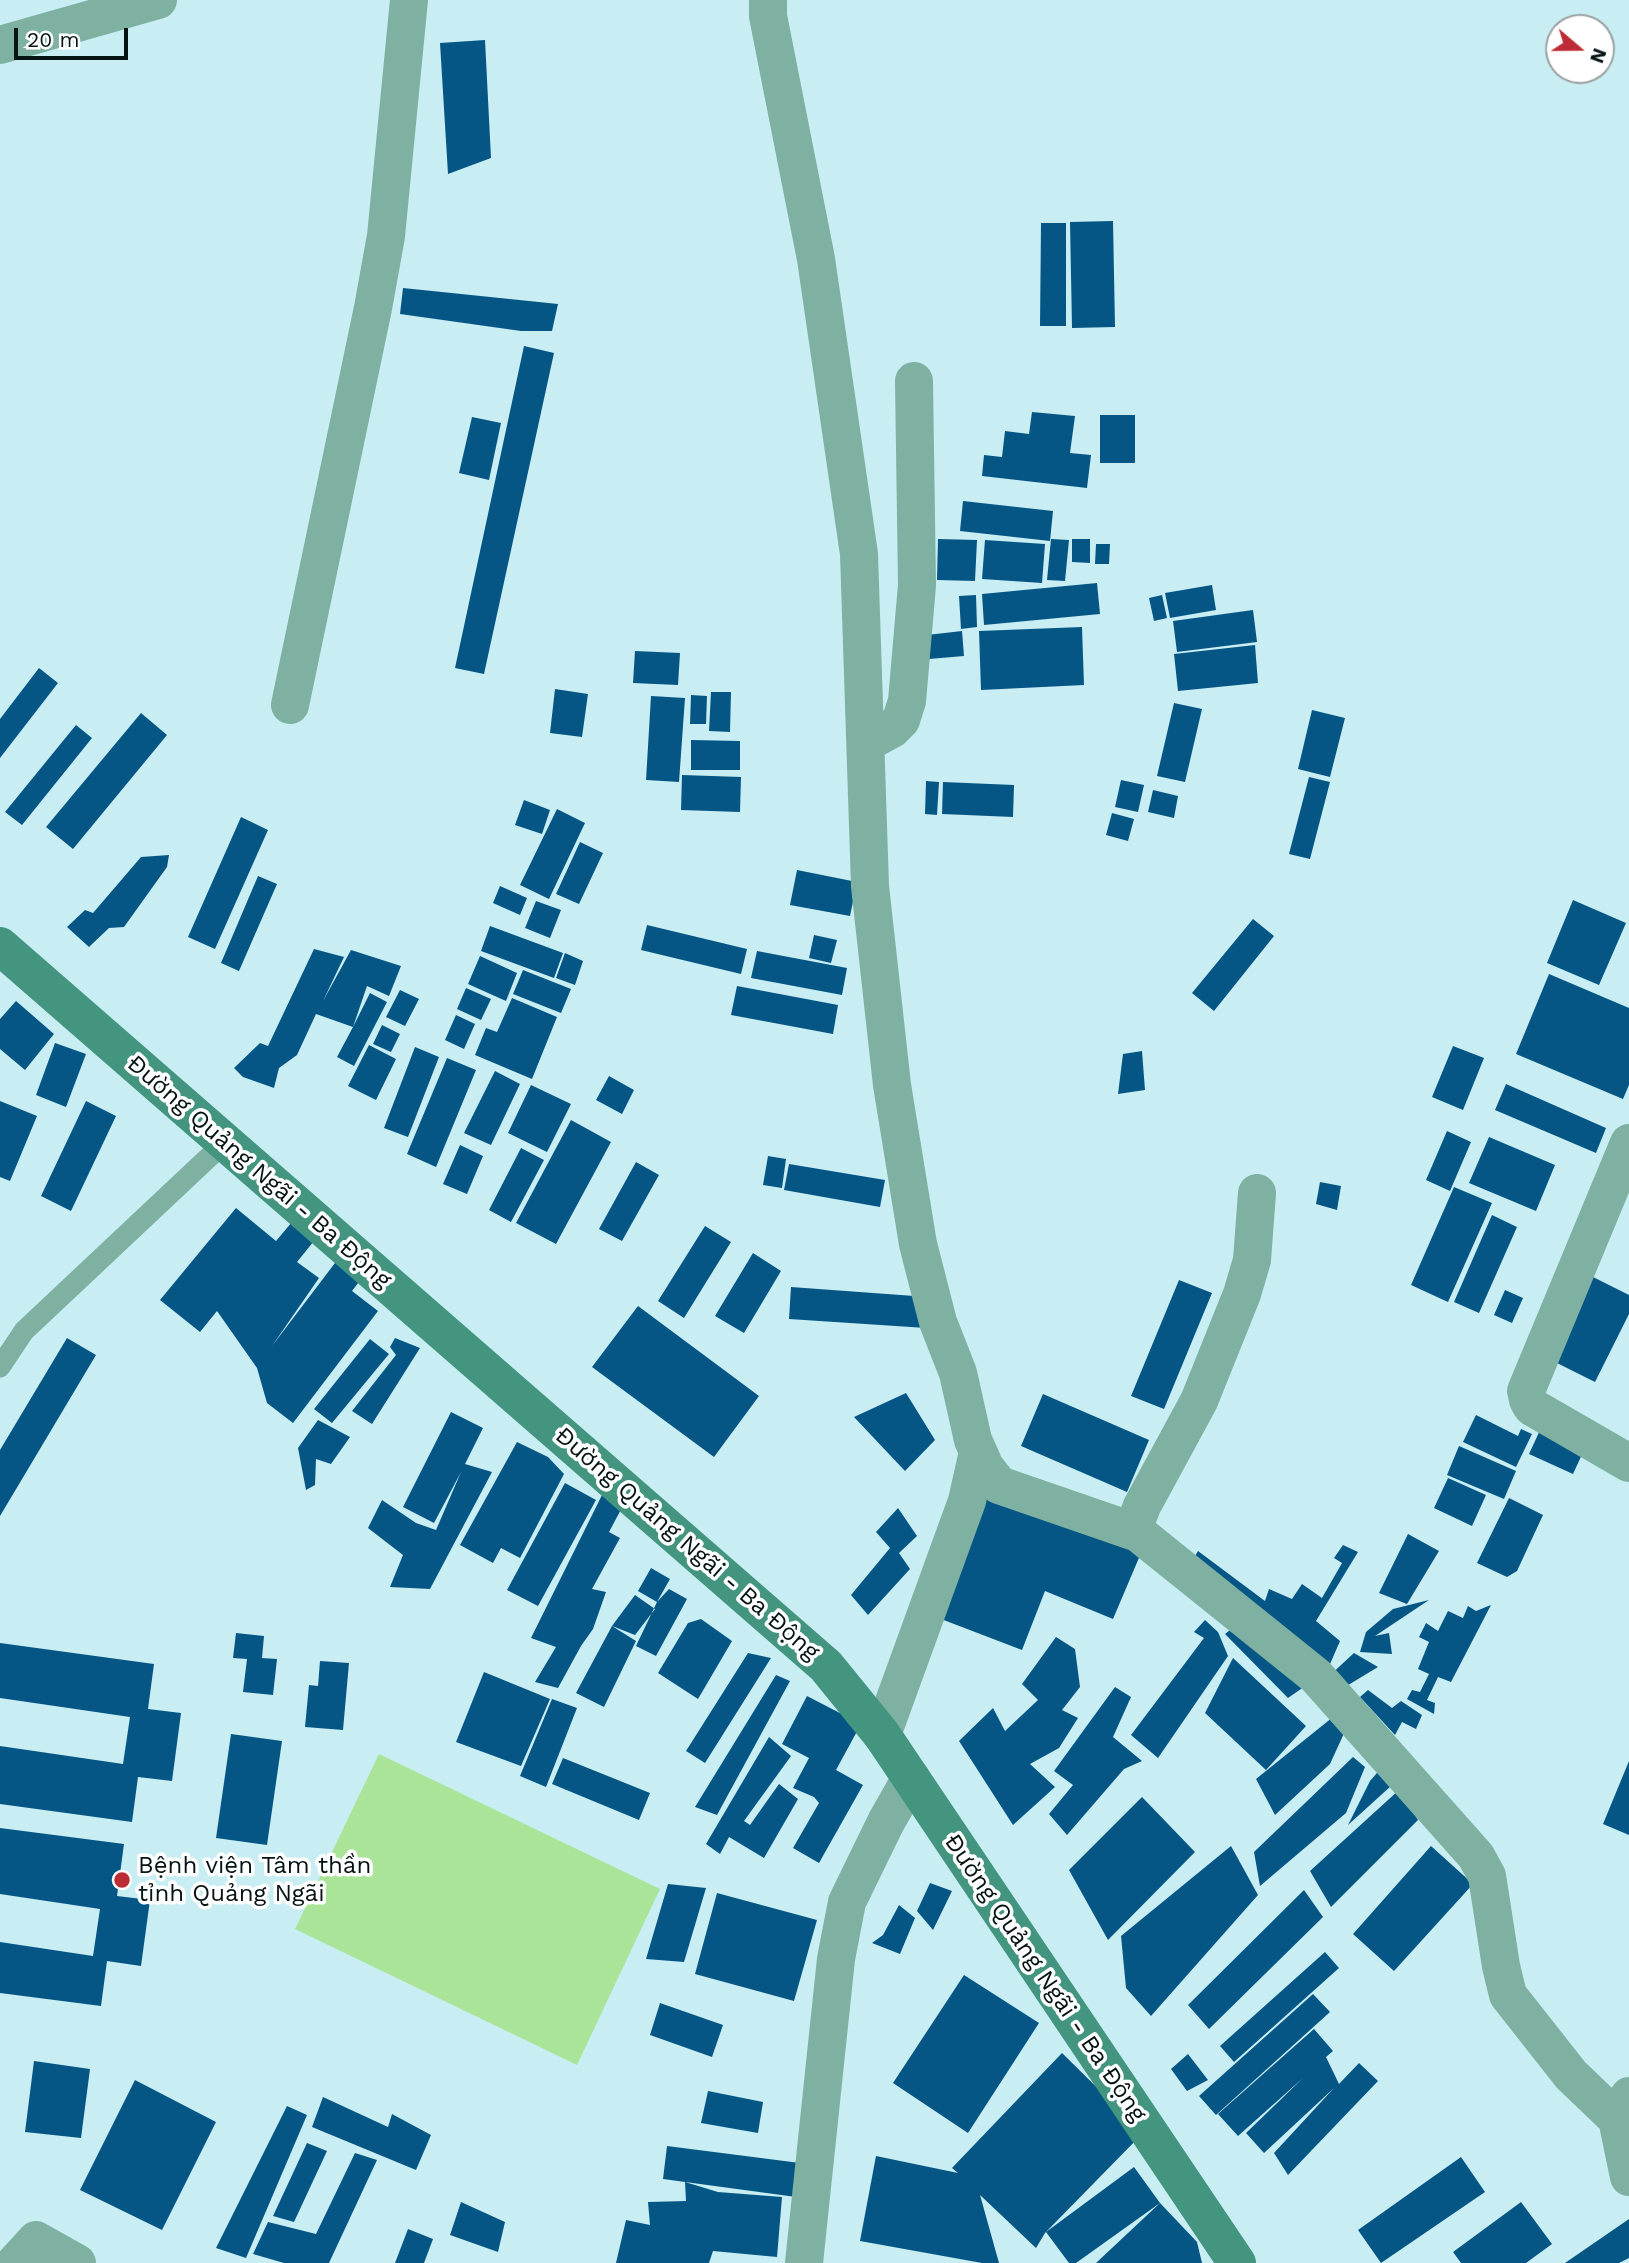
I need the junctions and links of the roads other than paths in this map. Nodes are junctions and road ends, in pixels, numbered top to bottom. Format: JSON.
{"nodes":[{"id":1,"x":158,"y":0,"type":"edge"},
{"id":2,"x":409,"y":0,"type":"edge"},
{"id":3,"x":768,"y":0,"type":"edge"},
{"id":4,"x":0,"y":45,"type":"edge"},
{"id":5,"x":914,"y":382,"type":"dead end"},
{"id":6,"x":290,"y":705,"type":"dead end"},
{"id":7,"x":866,"y":743,"type":"junction"},
{"id":8,"x":0,"y":946,"type":"edge"},
{"id":9,"x":225,"y":1142,"type":"junction"},
{"id":10,"x":1629,"y":1143,"type":"edge"},
{"id":11,"x":1257,"y":1193,"type":"dead end"},
{"id":12,"x":0,"y":1367,"type":"edge"},
{"id":13,"x":978,"y":1452,"type":"junction"},
{"id":14,"x":1629,"y":1464,"type":"edge"},
{"id":15,"x":1139,"y":1533,"type":"junction"},
{"id":16,"x":882,"y":1735,"type":"junction"},
{"id":17,"x":911,"y":1778,"type":"junction"},
{"id":18,"x":1623,"y":2108,"type":"edge"},
{"id":19,"x":1629,"y":2177,"type":"edge"},
{"id":20,"x":15,"y":2263,"type":"edge"},
{"id":21,"x":77,"y":2263,"type":"edge"},
{"id":22,"x":804,"y":2263,"type":"edge"},
{"id":23,"x":1237,"y":2263,"type":"edge"}],
"edges":[{"from":1,"to":4,"type":"street"},
{"from":2,"to":6,"type":"street"},
{"from":3,"to":7,"type":"street"},
{"from":5,"to":7,"type":"street"},
{"from":7,"to":13,"type":"street"},
{"from":8,"to":9,"type":"main road","name":"Đường Quảng Ngãi - Ba Động"},
{"from":9,"to":12,"type":"lane"},
{"from":9,"to":16,"type":"main road","name":"Đường Quảng Ngãi - Ba Động"},
{"from":10,"to":14,"type":"street"},
{"from":11,"to":15,"type":"street"},
{"from":13,"to":15,"type":"street"},
{"from":13,"to":16,"type":"street"},
{"from":15,"to":18,"type":"street"},
{"from":16,"to":17,"type":"main road","name":"Đường Quảng Ngãi - Ba Động"},
{"from":17,"to":22,"type":"street"},
{"from":17,"to":23,"type":"main road","name":"Đường Quảng Ngãi - Ba Động"},
{"from":18,"to":19,"type":"street"},
{"from":20,"to":21,"type":"street"}]}
